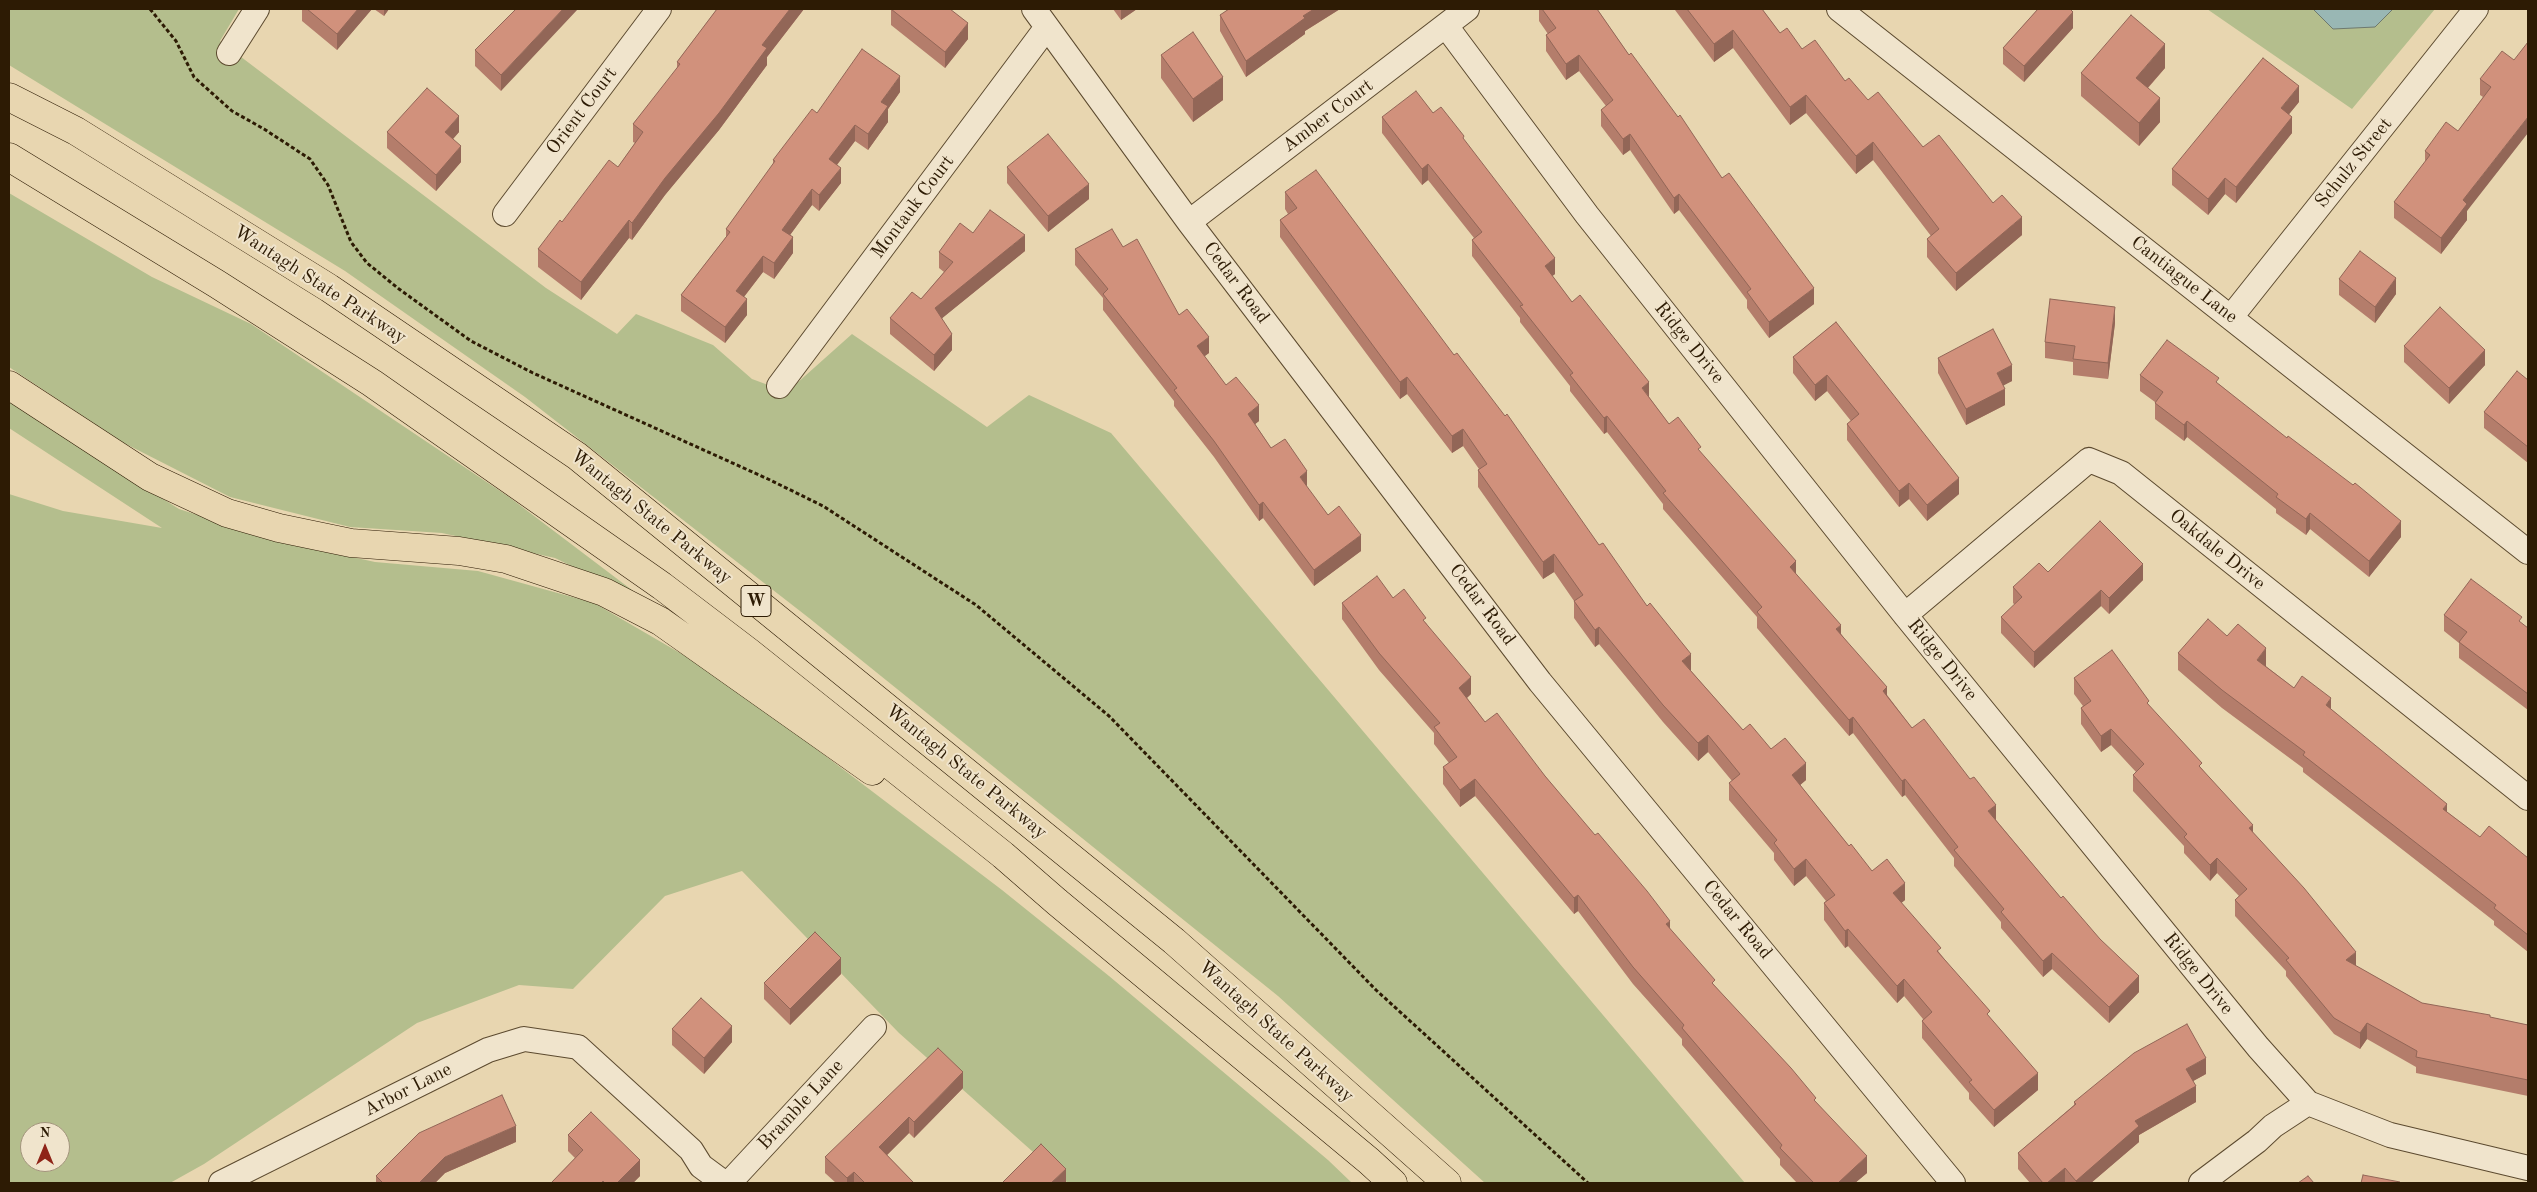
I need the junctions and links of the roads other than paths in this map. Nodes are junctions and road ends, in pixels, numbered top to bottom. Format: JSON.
{"nodes":[{"id":1,"x":257,"y":9,"type":"edge"},
{"id":2,"x":659,"y":9,"type":"edge"},
{"id":3,"x":1467,"y":9,"type":"edge"},
{"id":4,"x":1839,"y":9,"type":"edge"},
{"id":5,"x":2476,"y":9,"type":"edge"},
{"id":6,"x":1040,"y":18,"type":"edge"},
{"id":7,"x":1446,"y":26,"type":"junction"},
{"id":8,"x":230,"y":53,"type":"dead end"},
{"id":9,"x":9,"y":97,"type":"edge"},
{"id":10,"x":9,"y":157,"type":"edge"},
{"id":11,"x":505,"y":214,"type":"dead end"},
{"id":12,"x":1189,"y":222,"type":"junction"},
{"id":13,"x":2231,"y":317,"type":"junction"},
{"id":14,"x":9,"y":385,"type":"edge"},
{"id":15,"x":779,"y":386,"type":"dead end"},
{"id":16,"x":2528,"y":552,"type":"edge"},
{"id":17,"x":1906,"y":615,"type":"junction"},
{"id":18,"x":2528,"y":798,"type":"edge"},
{"id":19,"x":1003,"y":855,"type":"junction"},
{"id":20,"x":874,"y":1027,"type":"dead end"},
{"id":21,"x":2308,"y":1103,"type":"junction"},
{"id":22,"x":2528,"y":1168,"type":"edge"},
{"id":23,"x":221,"y":1183,"type":"edge"},
{"id":24,"x":724,"y":1183,"type":"edge"},
{"id":25,"x":729,"y":1183,"type":"edge"},
{"id":26,"x":1393,"y":1183,"type":"edge"},
{"id":27,"x":1447,"y":1183,"type":"edge"},
{"id":28,"x":1953,"y":1183,"type":"edge"},
{"id":29,"x":2201,"y":1183,"type":"edge"}],
"edges":[{"from":1,"to":8,"type":"street"},
{"from":2,"to":11,"type":"street","name":"Orient Court"},
{"from":3,"to":7,"type":"street","name":"Amber Court"},
{"from":4,"to":13,"type":"street","name":"Cantiague Lane"},
{"from":5,"to":13,"type":"street","name":"Schulz Street"},
{"from":6,"to":12,"type":"street","name":"Cedar Road"},
{"from":6,"to":15,"type":"street","name":"Montauk Court"},
{"from":7,"to":12,"type":"street","name":"Amber Court"},
{"from":7,"to":17,"type":"street","name":"Ridge Drive"},
{"from":9,"to":27,"type":"highway","name":"Wantagh State Parkway","number":"W"},
{"from":10,"to":19,"type":"highway","name":"Wantagh State Parkway","number":"W"},
{"from":12,"to":28,"type":"street","name":"Cedar Road"},
{"from":13,"to":16,"type":"street","name":"Cantiague Lane"},
{"from":14,"to":19,"type":"highway"},
{"from":17,"to":18,"type":"street","name":"Oakdale Drive"},
{"from":17,"to":21,"type":"street","name":"Ridge Drive"},
{"from":19,"to":26,"type":"highway","name":"Wantagh State Parkway","number":"W"},
{"from":20,"to":25,"type":"street","name":"Bramble Lane"},
{"from":21,"to":22,"type":"street","name":"Ridge Drive"},
{"from":21,"to":29,"type":"street"},
{"from":23,"to":24,"type":"street","name":"Arbor Lane"}]}
